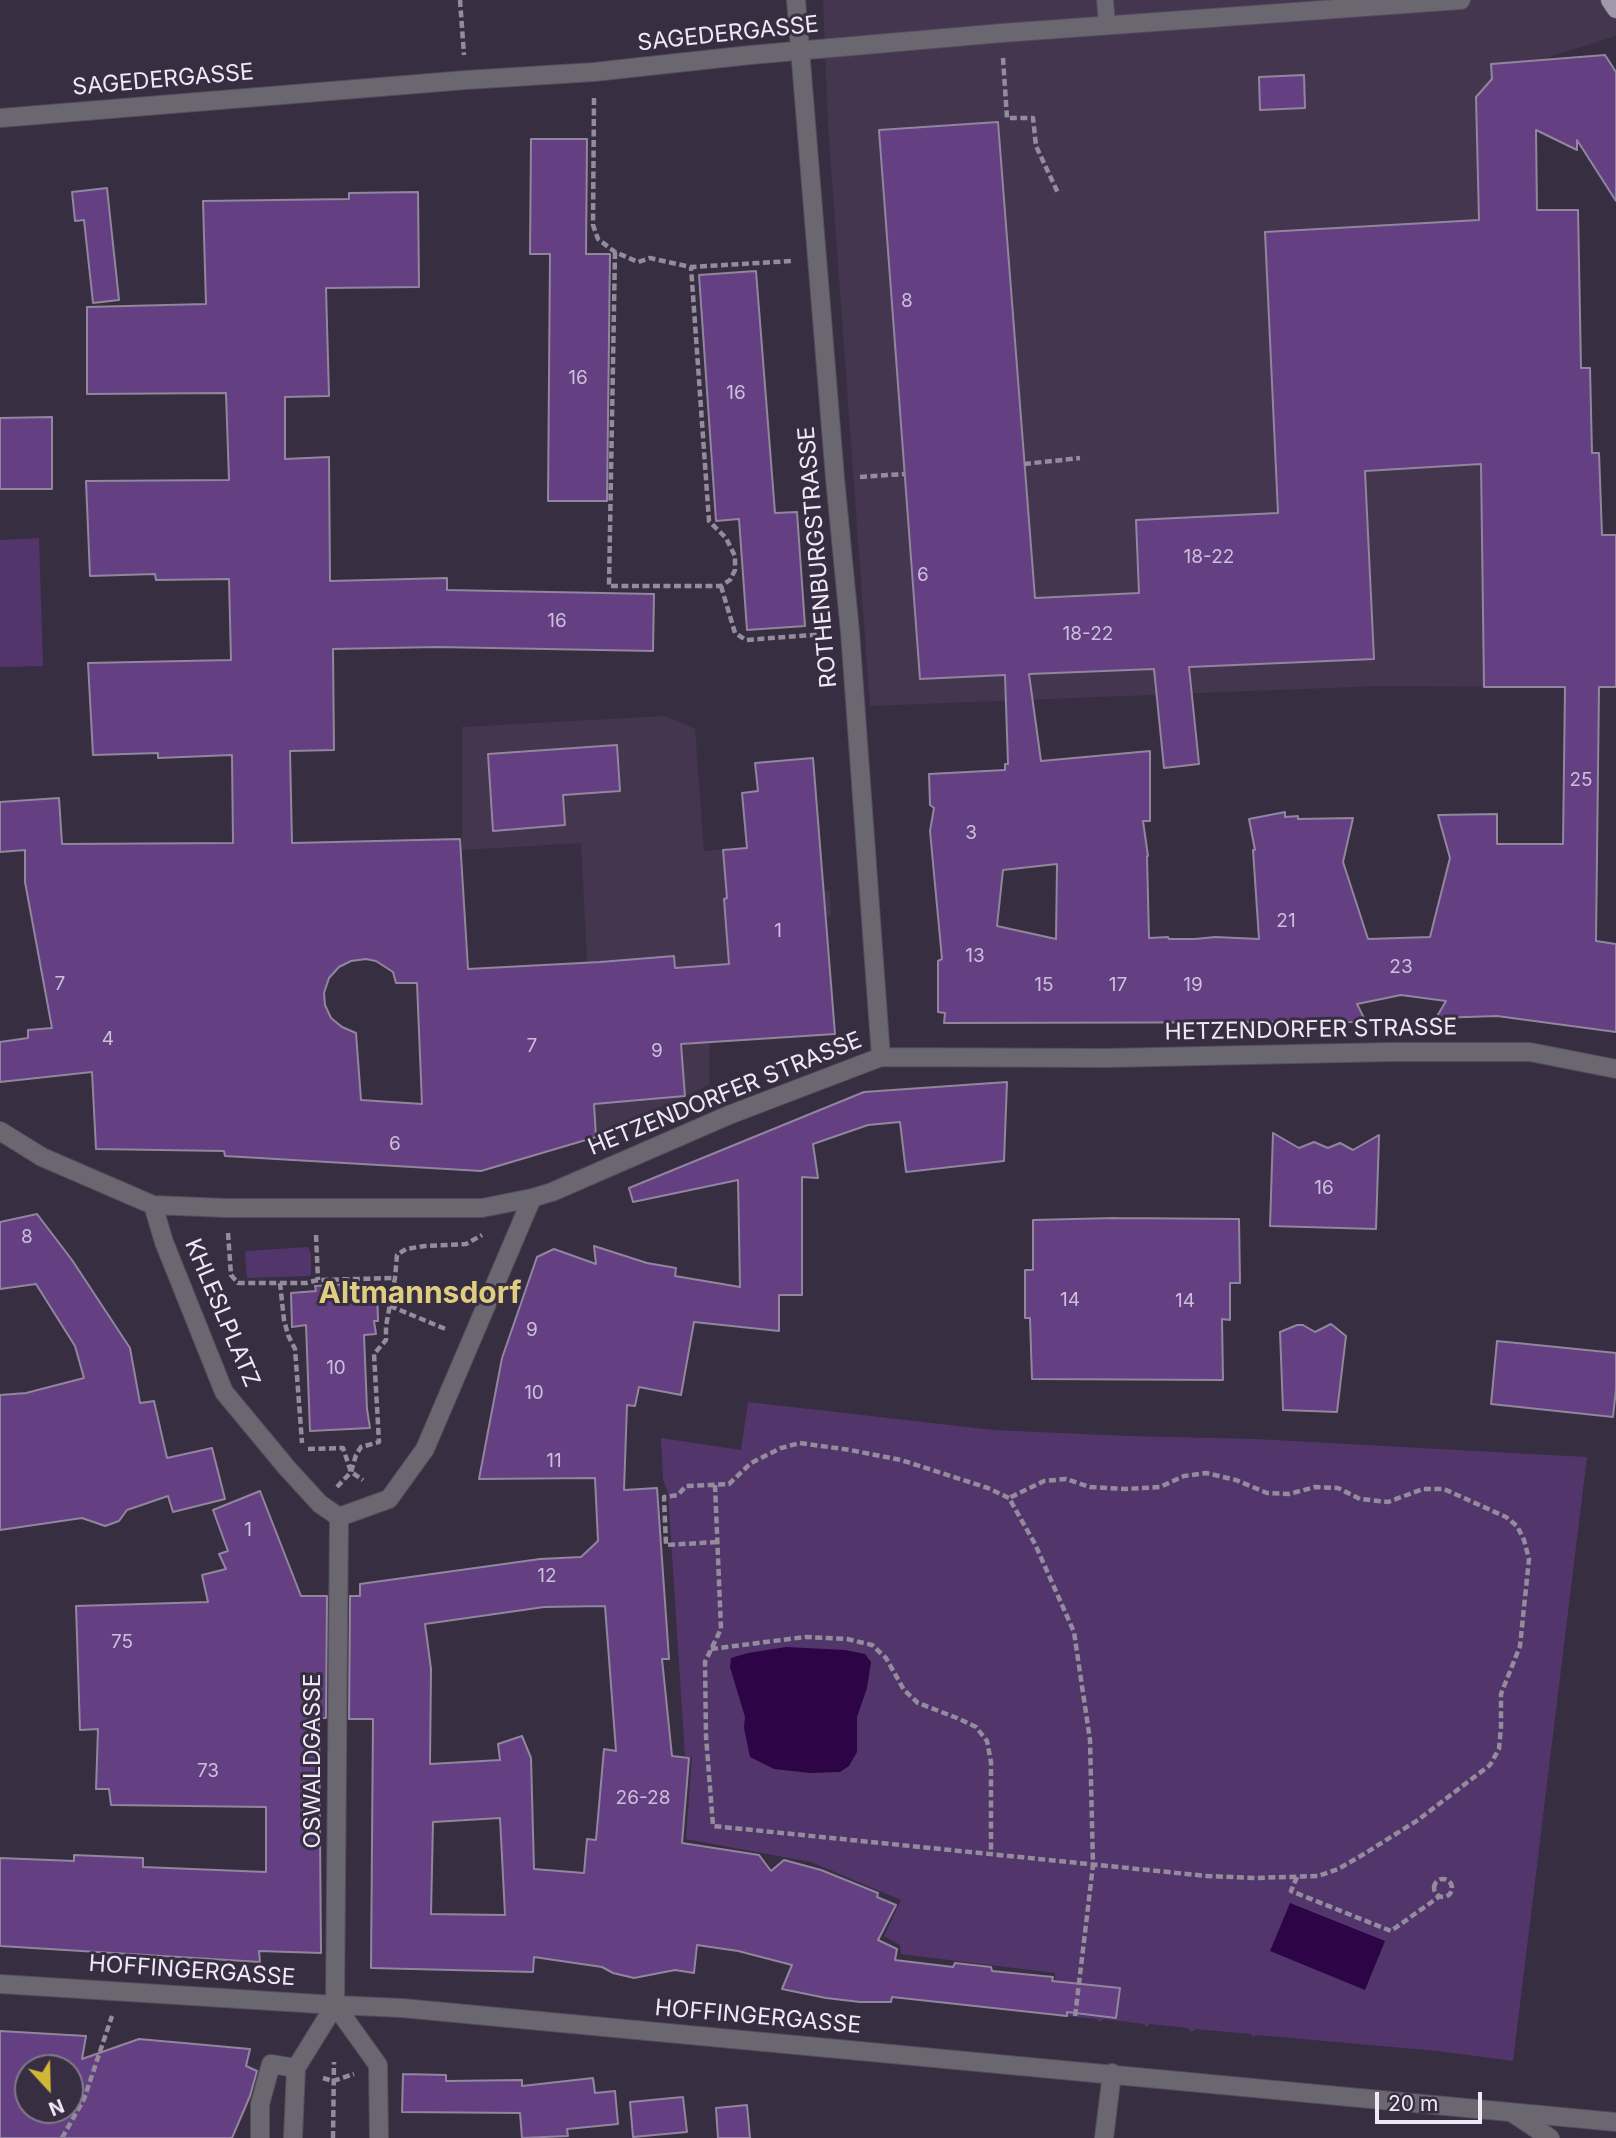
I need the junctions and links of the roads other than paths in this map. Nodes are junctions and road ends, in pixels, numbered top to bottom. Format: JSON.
{"nodes":[{"id":1,"x":796,"y":0,"type":"edge"},
{"id":2,"x":1105,"y":0,"type":"edge"},
{"id":3,"x":1461,"y":0,"type":"edge"},
{"id":4,"x":1610,"y":0,"type":"edge"},
{"id":5,"x":1616,"y":9,"type":"edge"},
{"id":6,"x":1107,"y":25,"type":"junction"},
{"id":7,"x":802,"y":52,"type":"junction"},
{"id":8,"x":0,"y":118,"type":"edge"},
{"id":9,"x":881,"y":1057,"type":"junction"},
{"id":10,"x":1616,"y":1069,"type":"edge"},
{"id":11,"x":0,"y":1131,"type":"edge"},
{"id":12,"x":532,"y":1198,"type":"junction"},
{"id":13,"x":153,"y":1205,"type":"junction"},
{"id":14,"x":339,"y":1517,"type":"junction"},
{"id":15,"x":0,"y":1984,"type":"edge"},
{"id":16,"x":335,"y":2005,"type":"junction"},
{"id":17,"x":296,"y":2068,"type":"junction"},
{"id":18,"x":1112,"y":2073,"type":"junction"},
{"id":19,"x":1511,"y":2112,"type":"junction"},
{"id":20,"x":1616,"y":2122,"type":"edge"},
{"id":21,"x":260,"y":2138,"type":"edge"},
{"id":22,"x":293,"y":2138,"type":"edge"},
{"id":23,"x":379,"y":2138,"type":"edge"},
{"id":24,"x":1104,"y":2138,"type":"edge"},
{"id":25,"x":1550,"y":2138,"type":"edge"}],
"edges":[{"from":1,"to":7,"type":"street","name":"ROTHENBURGSTRASSE"},
{"from":2,"to":6,"type":"lane"},
{"from":3,"to":6,"type":"street","name":"SAGEDERGASSE"},
{"from":4,"to":5,"type":"main road"},
{"from":6,"to":7,"type":"street","name":"SAGEDERGASSE"},
{"from":7,"to":8,"type":"street","name":"SAGEDERGASSE"},
{"from":7,"to":9,"type":"street","name":"ROTHENBURGSTRASSE"},
{"from":9,"to":10,"type":"street","name":"HETZENDORFER STRASSE"},
{"from":9,"to":12,"type":"street","name":"HETZENDORFER STRASSE"},
{"from":11,"to":13,"type":"street","name":"HETZENDORFER STRASSE"},
{"from":12,"to":13,"type":"street","name":"HETZENDORFER STRASSE"},
{"from":12,"to":14,"type":"street"},
{"from":13,"to":14,"type":"street","name":"KHLESLPLATZ"},
{"from":14,"to":16,"type":"street","name":"OSWALDGASSE"},
{"from":15,"to":16,"type":"street","name":"HOFFINGERGASSE"},
{"from":16,"to":17,"type":"street"},
{"from":16,"to":18,"type":"street","name":"HOFFINGERGASSE"},
{"from":16,"to":23,"type":"street"},
{"from":17,"to":21,"type":"street"},
{"from":17,"to":22,"type":"street"},
{"from":18,"to":19,"type":"street","name":"HOFFINGERGASSE"},
{"from":18,"to":24,"type":"street"},
{"from":19,"to":20,"type":"street","name":"HOFFINGERGASSE"},
{"from":19,"to":25,"type":"street","name":"HOFFINGERGASSE"}]}
